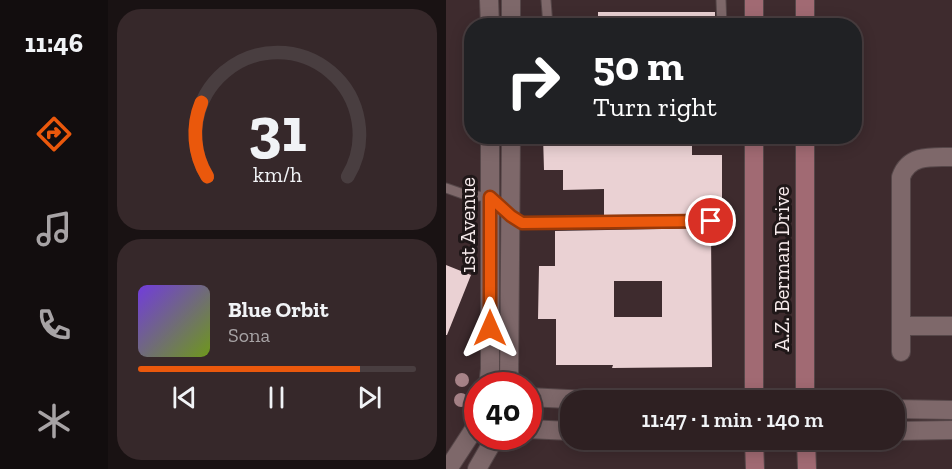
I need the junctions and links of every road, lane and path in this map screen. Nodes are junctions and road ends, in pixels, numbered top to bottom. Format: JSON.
{"nodes":[{"id":1,"x":489,"y":0,"type":"edge"},
{"id":2,"x":511,"y":0,"type":"edge"},
{"id":3,"x":546,"y":0,"type":"edge"},
{"id":4,"x":721,"y":0,"type":"edge"},
{"id":5,"x":754,"y":0,"type":"edge"},
{"id":6,"x":805,"y":0,"type":"edge"},
{"id":7,"x":490,"y":18,"type":"edge"},
{"id":8,"x":511,"y":18,"type":"edge"},
{"id":9,"x":547,"y":18,"type":"edge"},
{"id":10,"x":722,"y":18,"type":"edge"},
{"id":11,"x":754,"y":18,"type":"edge"},
{"id":12,"x":805,"y":18,"type":"edge"},
{"id":13,"x":490,"y":144,"type":"edge"},
{"id":14,"x":511,"y":144,"type":"edge"},
{"id":15,"x":754,"y":144,"type":"edge"},
{"id":16,"x":805,"y":144,"type":"edge"},
{"id":17,"x":953,"y":157,"type":"edge"},
{"id":18,"x":446,"y":188,"type":"edge"},
{"id":19,"x":490,"y":197,"type":"junction"},
{"id":20,"x":511,"y":216,"type":"junction"},
{"id":21,"x":711,"y":221,"type":"dead end"},
{"id":22,"x":902,"y":326,"type":"junction"},
{"id":23,"x":953,"y":326,"type":"edge"},
{"id":24,"x":900,"y":351,"type":"dead end"},
{"id":25,"x":488,"y":372,"type":"edge"},
{"id":26,"x":509,"y":372,"type":"edge"},
{"id":27,"x":754,"y":390,"type":"edge"},
{"id":28,"x":806,"y":390,"type":"edge"},
{"id":29,"x":542,"y":398,"type":"edge"},
{"id":30,"x":560,"y":399,"type":"edge"},
{"id":31,"x":905,"y":409,"type":"edge"},
{"id":32,"x":953,"y":410,"type":"edge"},
{"id":33,"x":542,"y":430,"type":"edge"},
{"id":34,"x":953,"y":430,"type":"edge"},
{"id":35,"x":560,"y":431,"type":"edge"},
{"id":36,"x":905,"y":431,"type":"edge"},
{"id":37,"x":464,"y":444,"type":"edge"},
{"id":38,"x":488,"y":450,"type":"edge"},
{"id":39,"x":754,"y":450,"type":"edge"},
{"id":40,"x":806,"y":450,"type":"edge"},
{"id":41,"x":448,"y":469,"type":"edge"},
{"id":42,"x":477,"y":469,"type":"edge"},
{"id":43,"x":755,"y":469,"type":"edge"},
{"id":44,"x":807,"y":469,"type":"edge"}],
"edges":[{"from":1,"to":7,"type":"street"},
{"from":2,"to":8,"type":"street"},
{"from":3,"to":9,"type":"lane"},
{"from":4,"to":10,"type":"lane"},
{"from":5,"to":11,"type":"main road"},
{"from":6,"to":12,"type":"main road"},
{"from":13,"to":19,"type":"street","name":"1st Avenue"},
{"from":14,"to":20,"type":"street","name":"1st Avenue"},
{"from":15,"to":27,"type":"main road","name":"A.Z. Berman Drive"},
{"from":16,"to":28,"type":"main road","name":"A.Z. Berman Drive"},
{"from":17,"to":22,"type":"street"},
{"from":18,"to":19,"type":"lane"},
{"from":19,"to":20,"type":"lane"},
{"from":19,"to":25,"type":"street","name":"1st Avenue"},
{"from":20,"to":21,"type":"lane"},
{"from":20,"to":26,"type":"street","name":"1st Avenue"},
{"from":22,"to":23,"type":"street"},
{"from":22,"to":24,"type":"street"},
{"from":29,"to":30,"type":"street"},
{"from":31,"to":32,"type":"street"},
{"from":33,"to":35,"type":"street"},
{"from":34,"to":36,"type":"street"},
{"from":37,"to":41,"type":"street"},
{"from":38,"to":42,"type":"street"},
{"from":39,"to":43,"type":"main road"},
{"from":40,"to":44,"type":"main road"}]}
